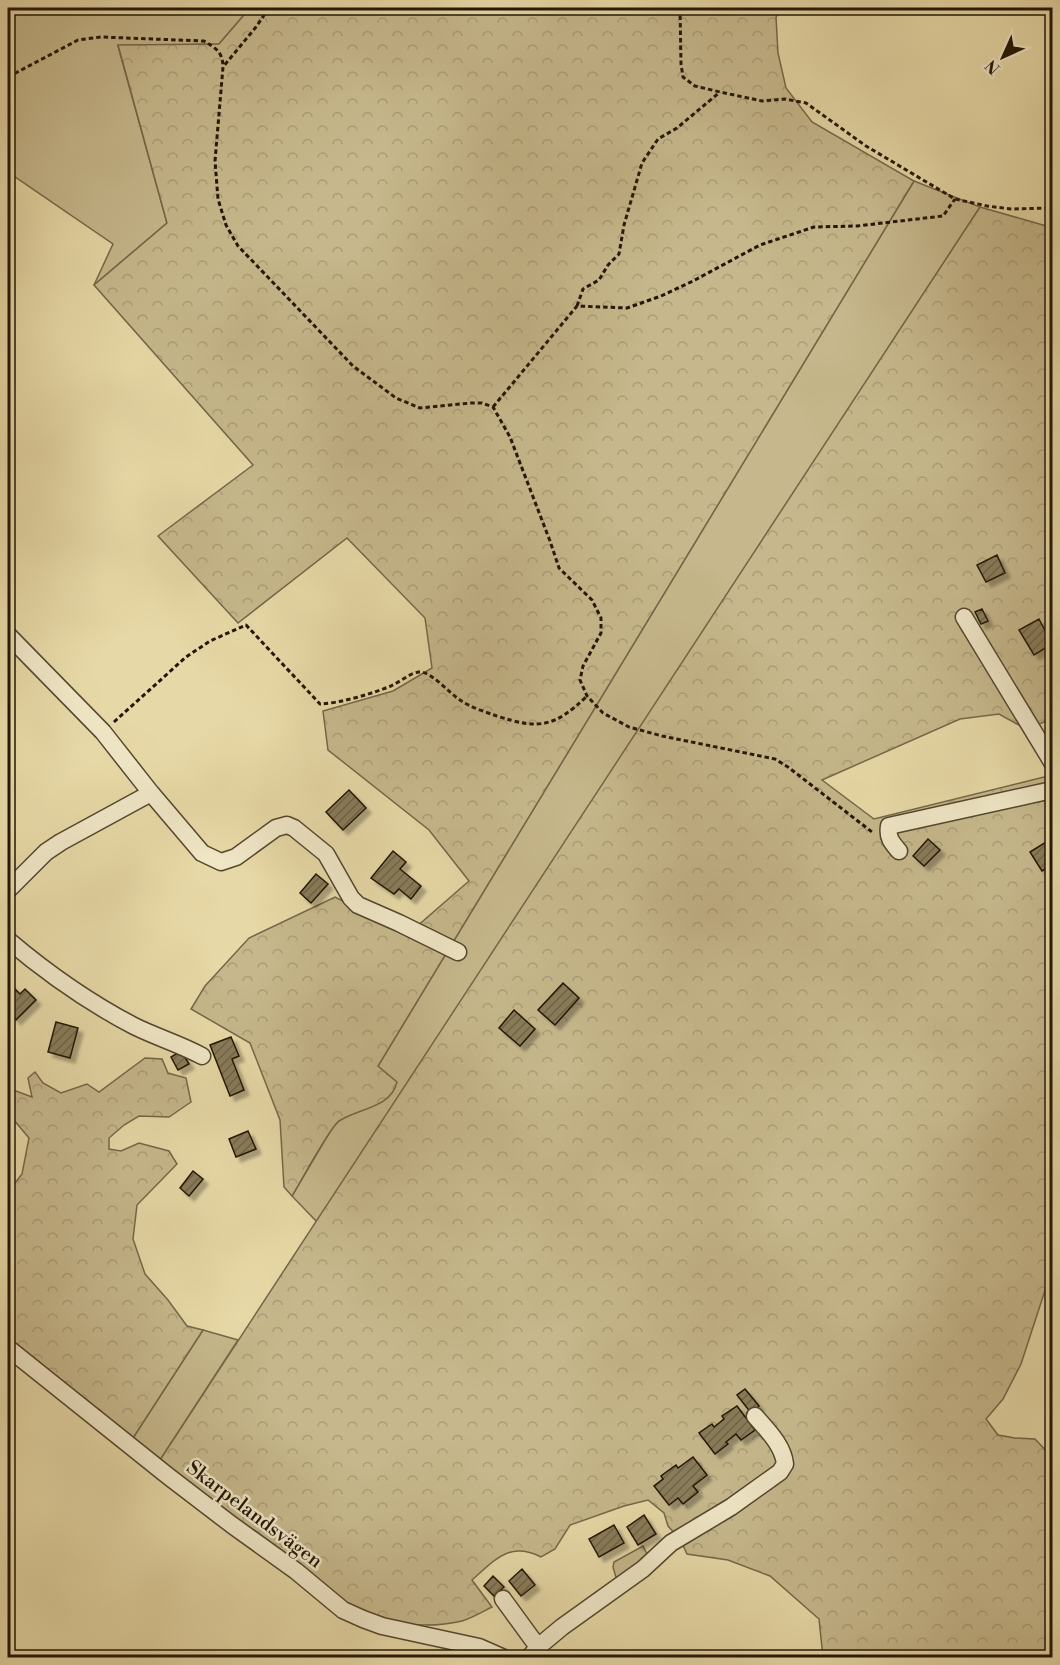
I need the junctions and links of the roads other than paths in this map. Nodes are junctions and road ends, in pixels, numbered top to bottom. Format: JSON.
{"nodes":[{"id":1,"x":964,"y":617,"type":"dead end"},
{"id":2,"x":8,"y":635,"type":"edge"},
{"id":3,"x":1053,"y":762,"type":"edge"},
{"id":4,"x":1053,"y":790,"type":"edge"},
{"id":5,"x":151,"y":793,"type":"junction"},
{"id":6,"x":899,"y":850,"type":"dead end"},
{"id":7,"x":8,"y":890,"type":"edge"},
{"id":8,"x":8,"y":940,"type":"edge"},
{"id":9,"x":458,"y":952,"type":"dead end"},
{"id":10,"x":202,"y":1056,"type":"dead end"},
{"id":11,"x":8,"y":1348,"type":"edge"},
{"id":12,"x":755,"y":1416,"type":"dead end"},
{"id":13,"x":503,"y":1599,"type":"dead end"},
{"id":14,"x":534,"y":1652,"type":"edge"},
{"id":15,"x":504,"y":1658,"type":"edge"}],
"edges":[{"from":1,"to":3,"type":"street"},
{"from":2,"to":5,"type":"street"},
{"from":4,"to":6,"type":"street"},
{"from":5,"to":7,"type":"street"},
{"from":5,"to":9,"type":"street"},
{"from":8,"to":10,"type":"street"},
{"from":11,"to":15,"type":"street","name":"Skarpelandsvägen"},
{"from":12,"to":14,"type":"street"},
{"from":13,"to":14,"type":"street"}]}
